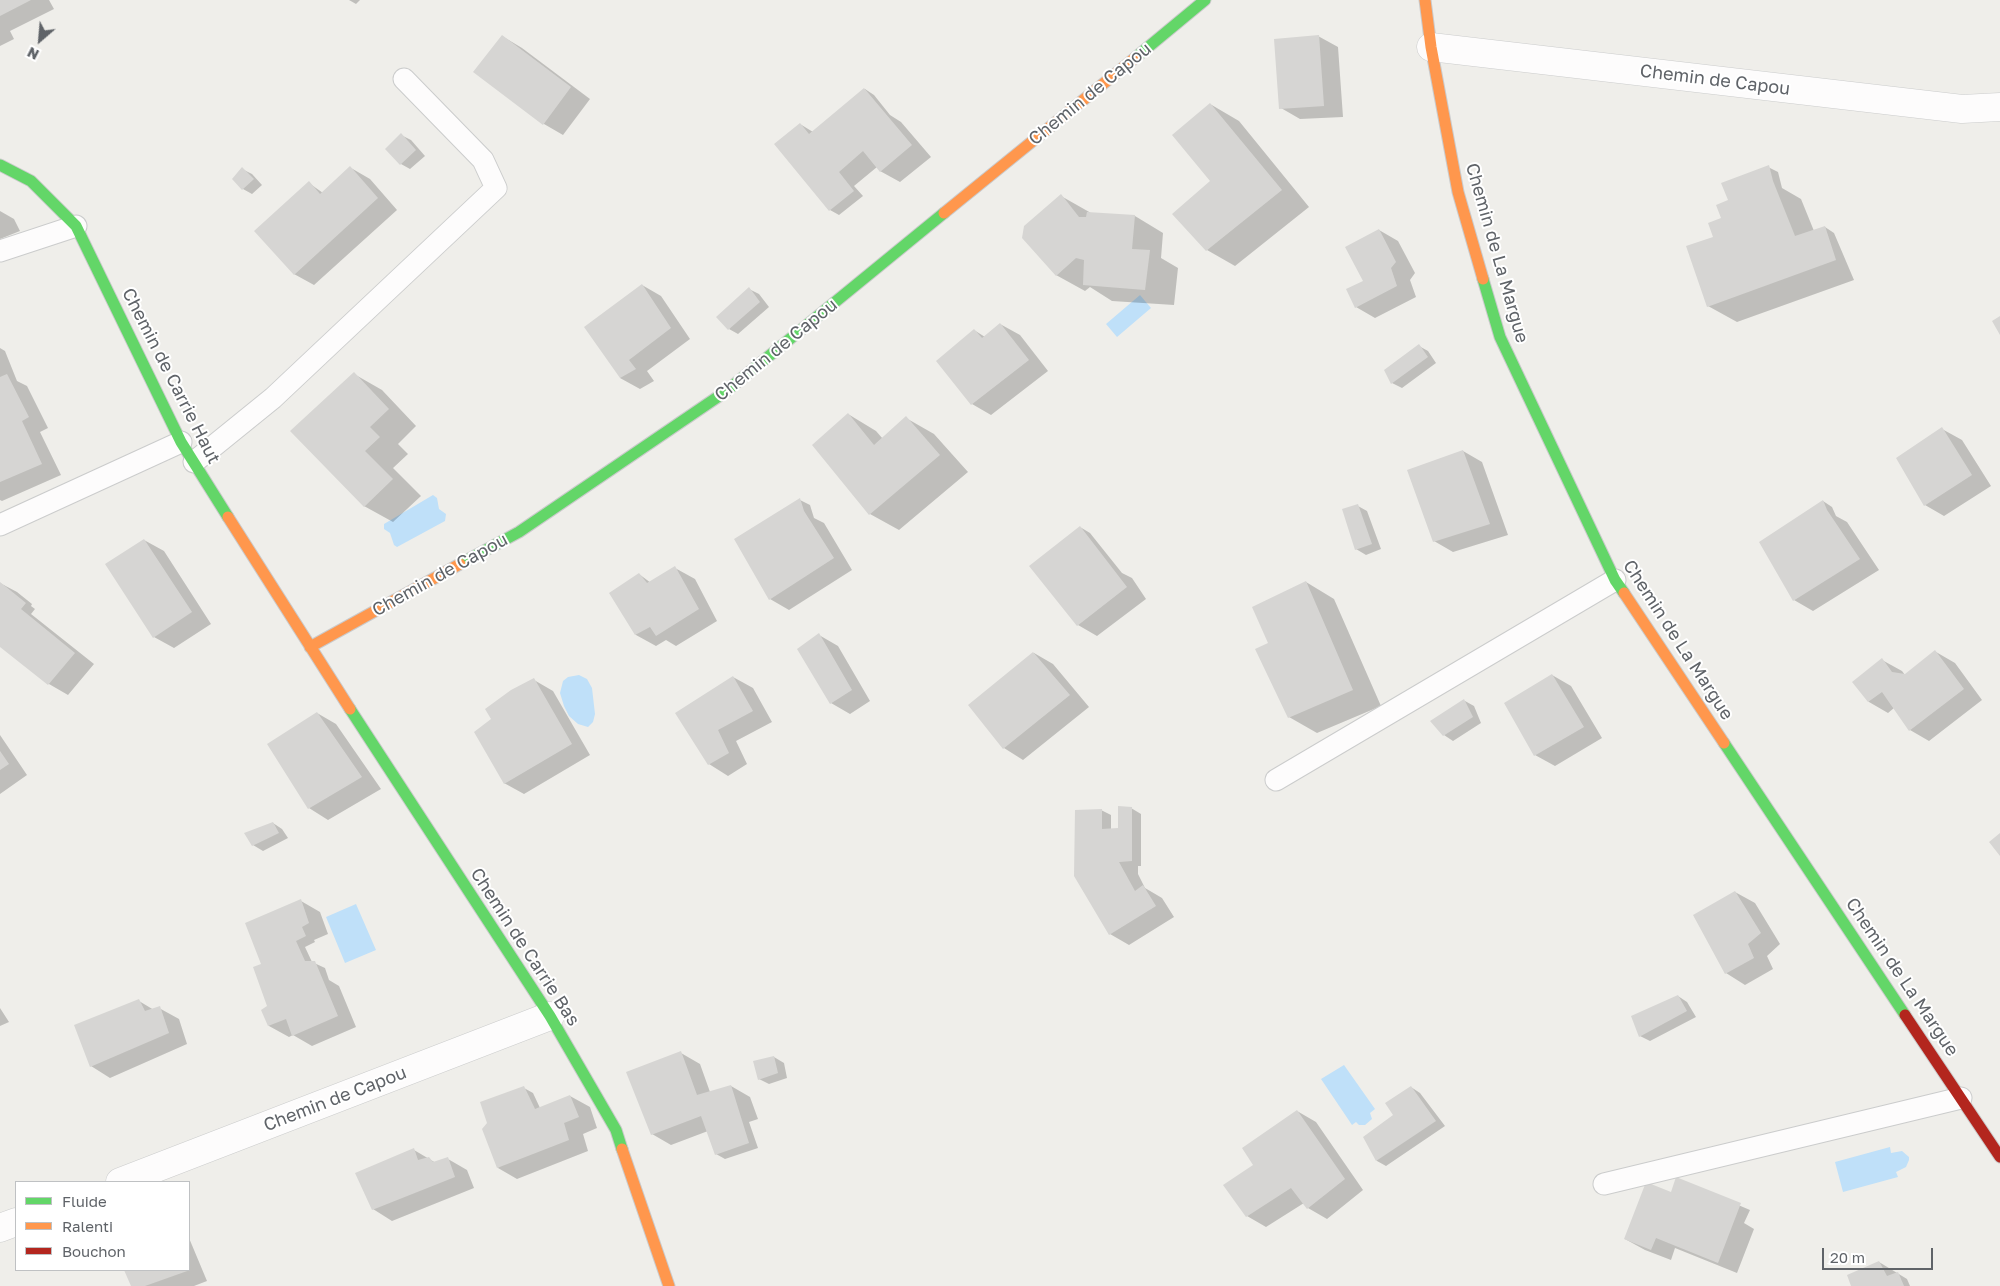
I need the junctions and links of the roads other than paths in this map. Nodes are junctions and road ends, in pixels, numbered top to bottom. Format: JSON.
{"nodes":[{"id":1,"x":1205,"y":0,"type":"edge"},
{"id":2,"x":1425,"y":0,"type":"edge"},
{"id":3,"x":1431,"y":47,"type":"junction"},
{"id":4,"x":404,"y":79,"type":"dead end"},
{"id":5,"x":2000,"y":107,"type":"edge"},
{"id":6,"x":0,"y":165,"type":"edge"},
{"id":7,"x":76,"y":226,"type":"junction"},
{"id":8,"x":0,"y":251,"type":"edge"},
{"id":9,"x":181,"y":442,"type":"junction"},
{"id":10,"x":194,"y":462,"type":"junction"},
{"id":11,"x":0,"y":526,"type":"edge"},
{"id":12,"x":1615,"y":580,"type":"junction"},
{"id":13,"x":310,"y":647,"type":"junction"},
{"id":14,"x":1276,"y":780,"type":"dead end"},
{"id":15,"x":550,"y":1016,"type":"junction"},
{"id":16,"x":1961,"y":1098,"type":"junction"},
{"id":17,"x":2000,"y":1157,"type":"edge"},
{"id":18,"x":123,"y":1181,"type":"edge"},
{"id":19,"x":1604,"y":1184,"type":"dead end"},
{"id":20,"x":15,"y":1222,"type":"edge"},
{"id":21,"x":0,"y":1228,"type":"edge"},
{"id":22,"x":669,"y":1286,"type":"edge"}],
"edges":[{"from":1,"to":13,"type":"street","name":"Chemin de Capou"},
{"from":2,"to":3,"type":"street","name":"Chemin de La Margue"},
{"from":3,"to":5,"type":"street","name":"Chemin de Capou"},
{"from":3,"to":12,"type":"street","name":"Chemin de La Margue"},
{"from":4,"to":10,"type":"lane"},
{"from":6,"to":7,"type":"street","name":"Chemin de Carrie Haut"},
{"from":7,"to":8,"type":"lane"},
{"from":7,"to":9,"type":"street","name":"Chemin de Carrie Haut"},
{"from":9,"to":10,"type":"street","name":"Chemin de Carrie Haut"},
{"from":9,"to":11,"type":"lane"},
{"from":10,"to":13,"type":"street","name":"Chemin de Carrie Haut"},
{"from":12,"to":14,"type":"lane"},
{"from":12,"to":16,"type":"street","name":"Chemin de La Margue"},
{"from":13,"to":15,"type":"street","name":"Chemin de Carrie Bas"},
{"from":15,"to":18,"type":"street","name":"Chemin de Capou"},
{"from":15,"to":22,"type":"street","name":"Chemin de Carrie Bas"},
{"from":16,"to":17,"type":"street","name":"Chemin de La Margue"},
{"from":16,"to":19,"type":"lane"},
{"from":20,"to":21,"type":"street"}]}
